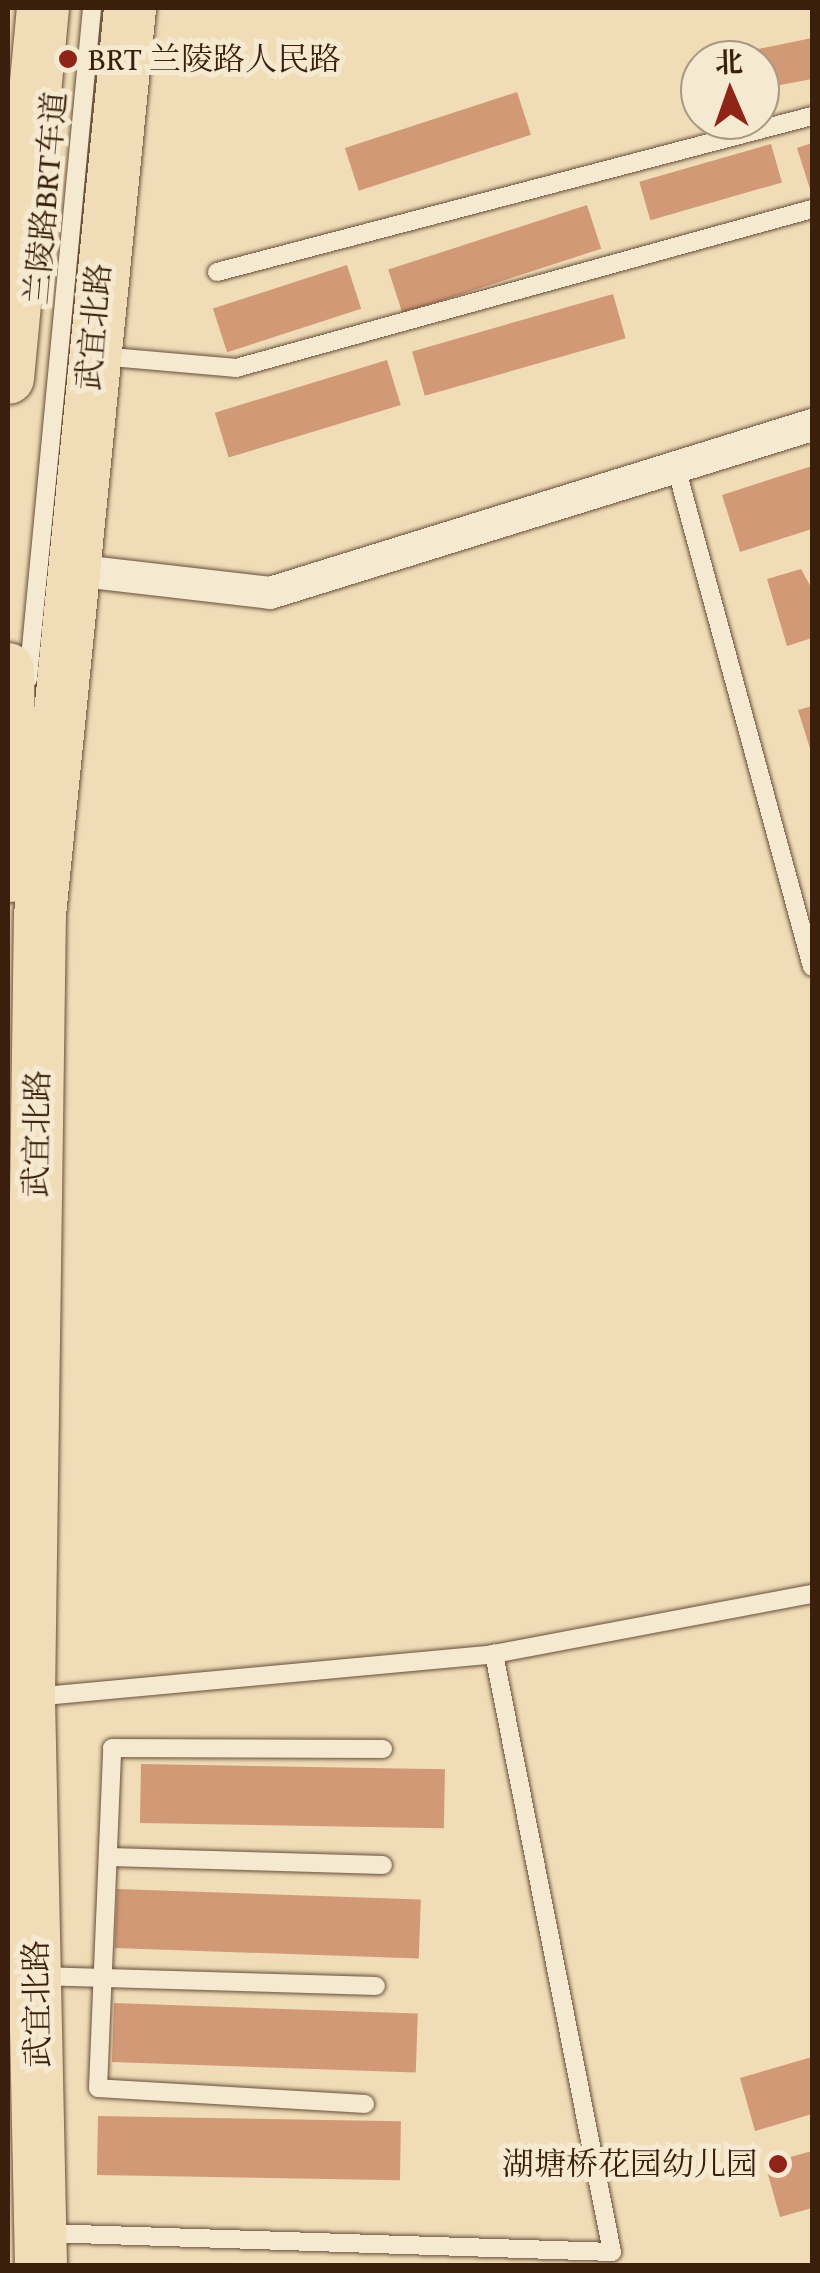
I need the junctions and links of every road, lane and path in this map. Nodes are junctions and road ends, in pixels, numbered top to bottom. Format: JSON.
{"nodes":[{"id":1,"x":44,"y":8,"type":"edge"},
{"id":2,"x":92,"y":8,"type":"edge"},
{"id":3,"x":130,"y":8,"type":"edge"},
{"id":4,"x":812,"y":116,"type":"edge"},
{"id":5,"x":812,"y":209,"type":"edge"},
{"id":6,"x":217,"y":272,"type":"dead end"},
{"id":7,"x":92,"y":355,"type":"junction"},
{"id":8,"x":8,"y":378,"type":"edge"},
{"id":9,"x":812,"y":424,"type":"edge"},
{"id":10,"x":676,"y":467,"type":"junction"},
{"id":11,"x":72,"y":570,"type":"junction"},
{"id":12,"x":8,"y":670,"type":"edge"},
{"id":13,"x":14,"y":811,"type":"junction"},
{"id":14,"x":8,"y":962,"type":"edge"},
{"id":15,"x":812,"y":967,"type":"edge"},
{"id":16,"x":812,"y":1594,"type":"edge"},
{"id":17,"x":494,"y":1654,"type":"junction"},
{"id":18,"x":29,"y":1698,"type":"junction"},
{"id":19,"x":383,"y":1749,"type":"dead end"},
{"id":20,"x":110,"y":1856,"type":"junction"},
{"id":21,"x":383,"y":1864,"type":"dead end"},
{"id":22,"x":37,"y":1976,"type":"junction"},
{"id":23,"x":106,"y":1977,"type":"junction"},
{"id":24,"x":376,"y":1986,"type":"dead end"},
{"id":25,"x":365,"y":2104,"type":"dead end"},
{"id":26,"x":41,"y":2249,"type":"edge"}],
"edges":[{"from":1,"to":8,"type":"main road"},
{"from":2,"to":13,"type":"lane","name":"兰陵路BRT车道"},
{"from":3,"to":7,"type":"main road","name":"武宜北路"},
{"from":4,"to":6,"type":"lane"},
{"from":5,"to":7,"type":"lane"},
{"from":7,"to":11,"type":"main road","name":"武宜北路"},
{"from":9,"to":10,"type":"street"},
{"from":10,"to":11,"type":"street"},
{"from":10,"to":15,"type":"lane"},
{"from":11,"to":18,"type":"main road","name":"武宜北路"},
{"from":12,"to":13,"type":"main road"},
{"from":13,"to":14,"type":"main road"},
{"from":16,"to":17,"type":"lane"},
{"from":17,"to":18,"type":"lane"},
{"from":17,"to":26,"type":"lane"},
{"from":18,"to":22,"type":"main road","name":"武宜北路"},
{"from":19,"to":20,"type":"lane"},
{"from":20,"to":21,"type":"lane"},
{"from":20,"to":23,"type":"lane"},
{"from":22,"to":23,"type":"lane"},
{"from":22,"to":26,"type":"main road","name":"武宜北路"},
{"from":23,"to":24,"type":"lane"},
{"from":23,"to":25,"type":"lane"}]}
